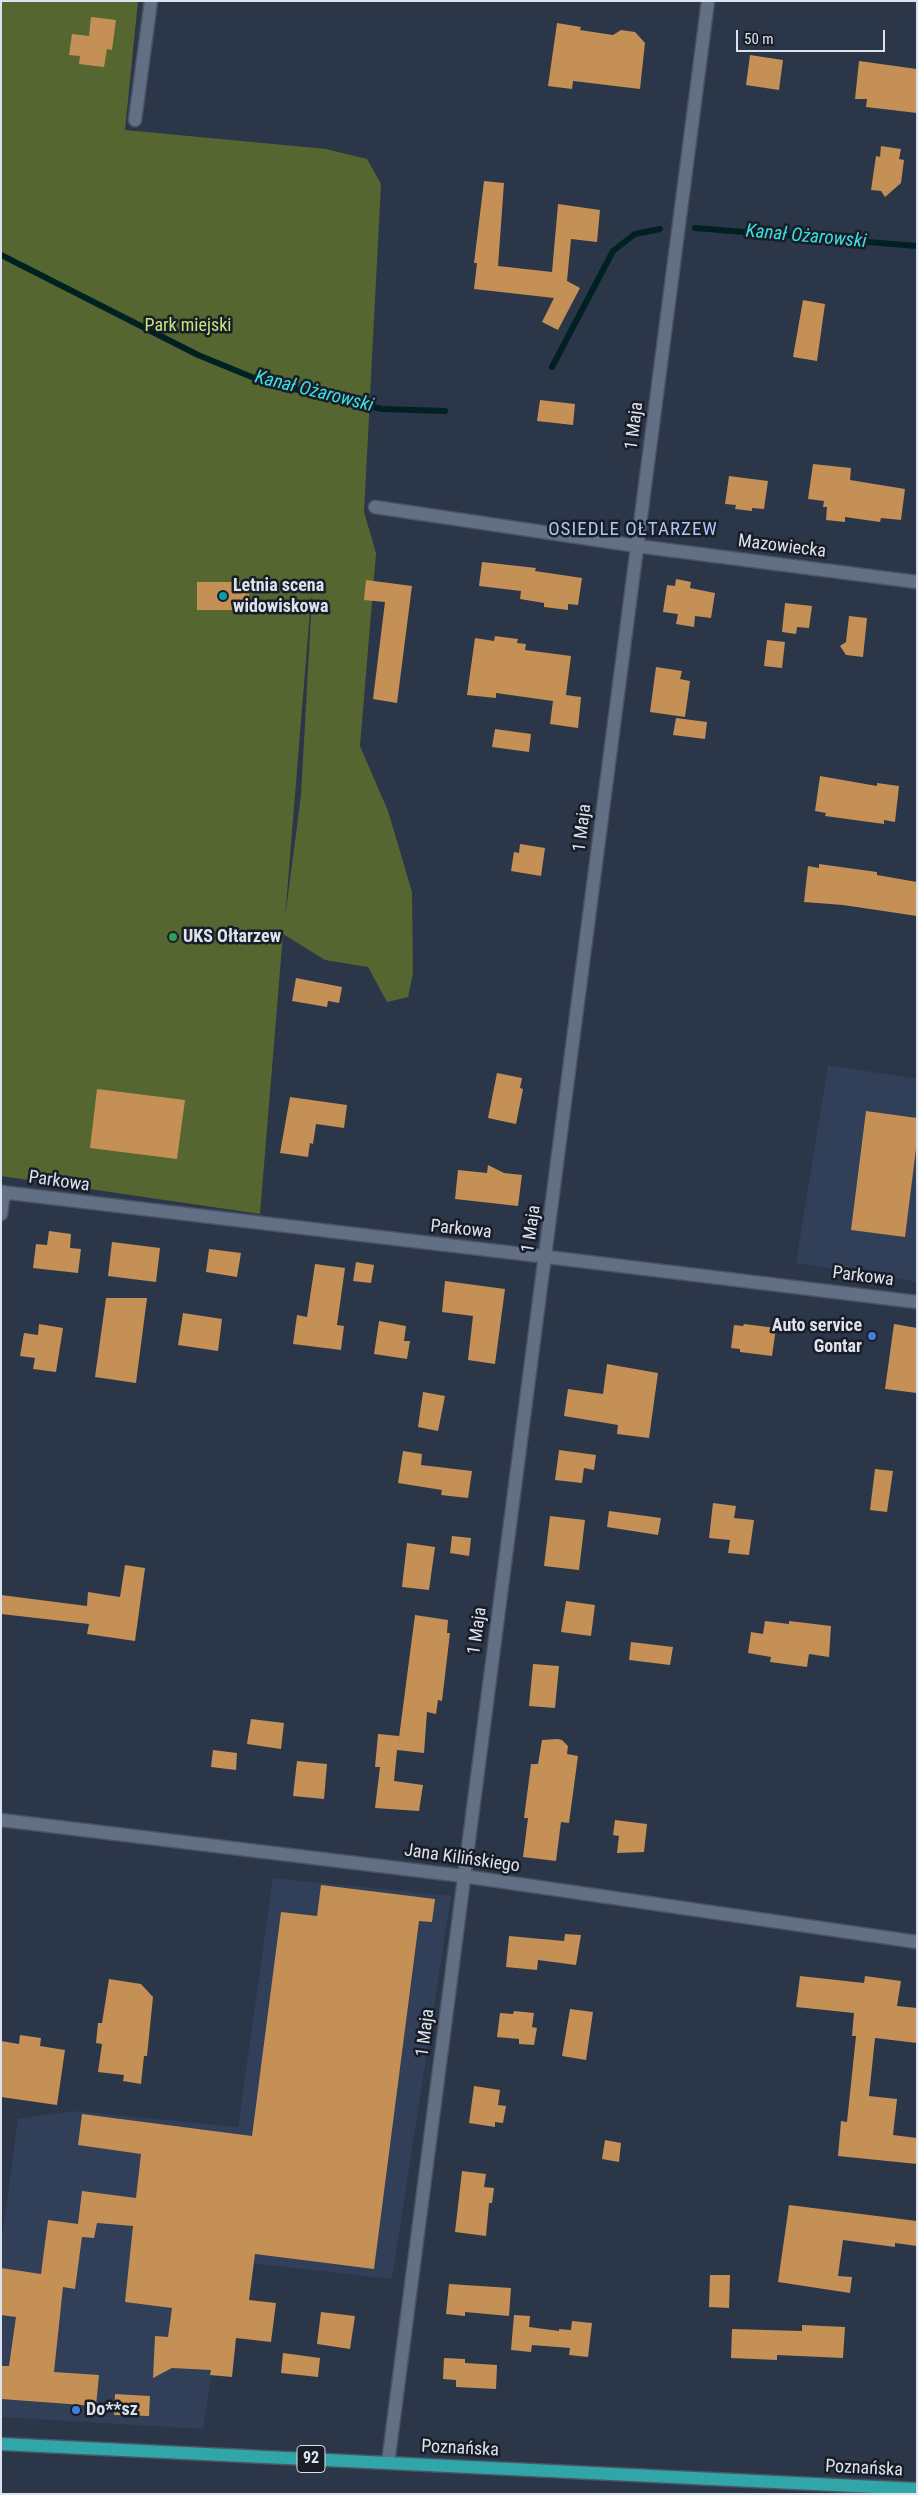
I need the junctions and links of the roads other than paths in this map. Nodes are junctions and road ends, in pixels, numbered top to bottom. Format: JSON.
{"nodes":[{"id":1,"x":151,"y":1,"type":"edge"},
{"id":2,"x":708,"y":1,"type":"edge"},
{"id":3,"x":136,"y":120,"type":"dead end"},
{"id":4,"x":375,"y":507,"type":"dead end"},
{"id":5,"x":637,"y":546,"type":"junction"},
{"id":6,"x":917,"y":582,"type":"edge"},
{"id":7,"x":3,"y":1192,"type":"edge"},
{"id":8,"x":1,"y":1214,"type":"edge"},
{"id":9,"x":545,"y":1256,"type":"junction"},
{"id":10,"x":917,"y":1302,"type":"edge"},
{"id":11,"x":1,"y":1820,"type":"edge"},
{"id":12,"x":463,"y":1876,"type":"junction"},
{"id":13,"x":917,"y":1942,"type":"edge"},
{"id":14,"x":1,"y":2444,"type":"edge"},
{"id":15,"x":388,"y":2463,"type":"junction"},
{"id":16,"x":917,"y":2489,"type":"edge"}],
"edges":[{"from":1,"to":3,"type":"street"},
{"from":2,"to":5,"type":"street","name":"1 Maja"},
{"from":4,"to":5,"type":"street","name":"Mazowiecka"},
{"from":5,"to":6,"type":"street","name":"Mazowiecka"},
{"from":5,"to":9,"type":"street","name":"1 Maja"},
{"from":7,"to":8,"type":"street"},
{"from":7,"to":9,"type":"street","name":"Parkowa"},
{"from":9,"to":10,"type":"street","name":"Parkowa"},
{"from":9,"to":12,"type":"street","name":"1 Maja"},
{"from":11,"to":12,"type":"street","name":"Jana Kilińskiego"},
{"from":12,"to":13,"type":"street","name":"Jana Kilińskiego"},
{"from":12,"to":15,"type":"street","name":"1 Maja"},
{"from":14,"to":15,"type":"main road","name":"Poznańska","number":"92"},
{"from":15,"to":16,"type":"main road","name":"Poznańska","number":"92"}]}
